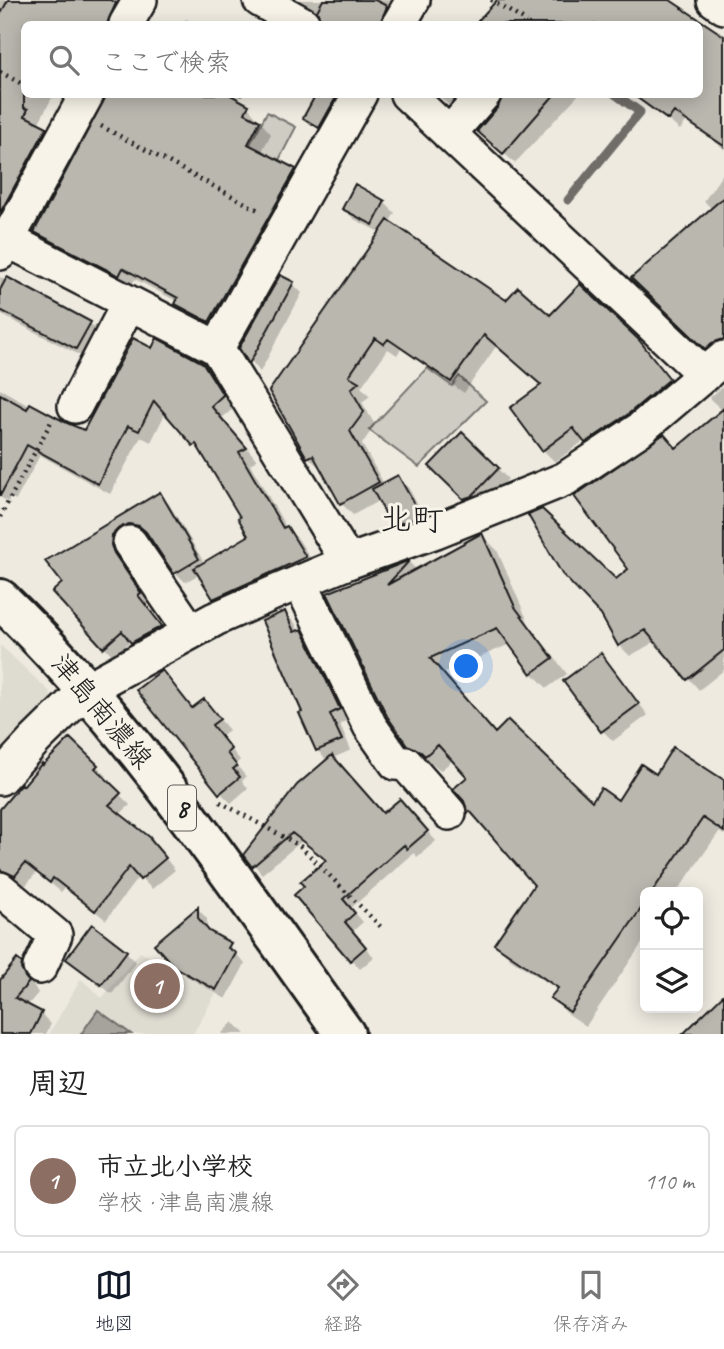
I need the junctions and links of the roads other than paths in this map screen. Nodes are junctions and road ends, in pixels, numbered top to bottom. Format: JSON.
{"nodes":[{"id":1,"x":139,"y":0,"type":"edge"},
{"id":2,"x":260,"y":0,"type":"edge"},
{"id":3,"x":413,"y":0,"type":"edge"},
{"id":4,"x":714,"y":0,"type":"edge"},
{"id":5,"x":724,"y":7,"type":"edge"},
{"id":6,"x":128,"y":21,"type":"edge"},
{"id":7,"x":298,"y":21,"type":"edge"},
{"id":8,"x":401,"y":21,"type":"edge"},
{"id":9,"x":358,"y":98,"type":"edge"},
{"id":10,"x":411,"y":98,"type":"edge"},
{"id":11,"x":480,"y":98,"type":"edge"},
{"id":12,"x":82,"y":104,"type":"edge"},
{"id":13,"x":449,"y":134,"type":"junction"},
{"id":14,"x":2,"y":243,"type":"edge"},
{"id":15,"x":129,"y":303,"type":"junction"},
{"id":16,"x":217,"y":348,"type":"junction"},
{"id":17,"x":714,"y":366,"type":"edge"},
{"id":18,"x":75,"y":406,"type":"dead end"},
{"id":19,"x":130,"y":543,"type":"dead end"},
{"id":20,"x":348,"y":562,"type":"junction"},
{"id":21,"x":300,"y":582,"type":"junction"},
{"id":22,"x":0,"y":599,"type":"edge"},
{"id":23,"x":191,"y":632,"type":"junction"},
{"id":24,"x":87,"y":689,"type":"junction"},
{"id":25,"x":0,"y":778,"type":"edge"},
{"id":26,"x":449,"y":813,"type":"dead end"},
{"id":27,"x":0,"y":889,"type":"edge"},
{"id":28,"x":40,"y":967,"type":"dead end"},
{"id":29,"x":344,"y":1034,"type":"edge"}],
"edges":[{"from":1,"to":6,"type":"street"},
{"from":2,"to":7,"type":"street"},
{"from":3,"to":8,"type":"street"},
{"from":4,"to":5,"type":"street"},
{"from":9,"to":16,"type":"street"},
{"from":10,"to":13,"type":"street"},
{"from":11,"to":13,"type":"street"},
{"from":12,"to":14,"type":"street"},
{"from":13,"to":17,"type":"street"},
{"from":14,"to":15,"type":"street"},
{"from":15,"to":16,"type":"street"},
{"from":15,"to":18,"type":"street"},
{"from":16,"to":20,"type":"street"},
{"from":17,"to":20,"type":"street"},
{"from":19,"to":23,"type":"street"},
{"from":20,"to":21,"type":"street"},
{"from":21,"to":23,"type":"street"},
{"from":21,"to":26,"type":"street"},
{"from":22,"to":24,"type":"main road","name":"津島南濃線","number":"8"},
{"from":23,"to":24,"type":"street"},
{"from":24,"to":25,"type":"street"},
{"from":24,"to":29,"type":"main road","name":"津島南濃線","number":"8"},
{"from":27,"to":28,"type":"street"}]}
